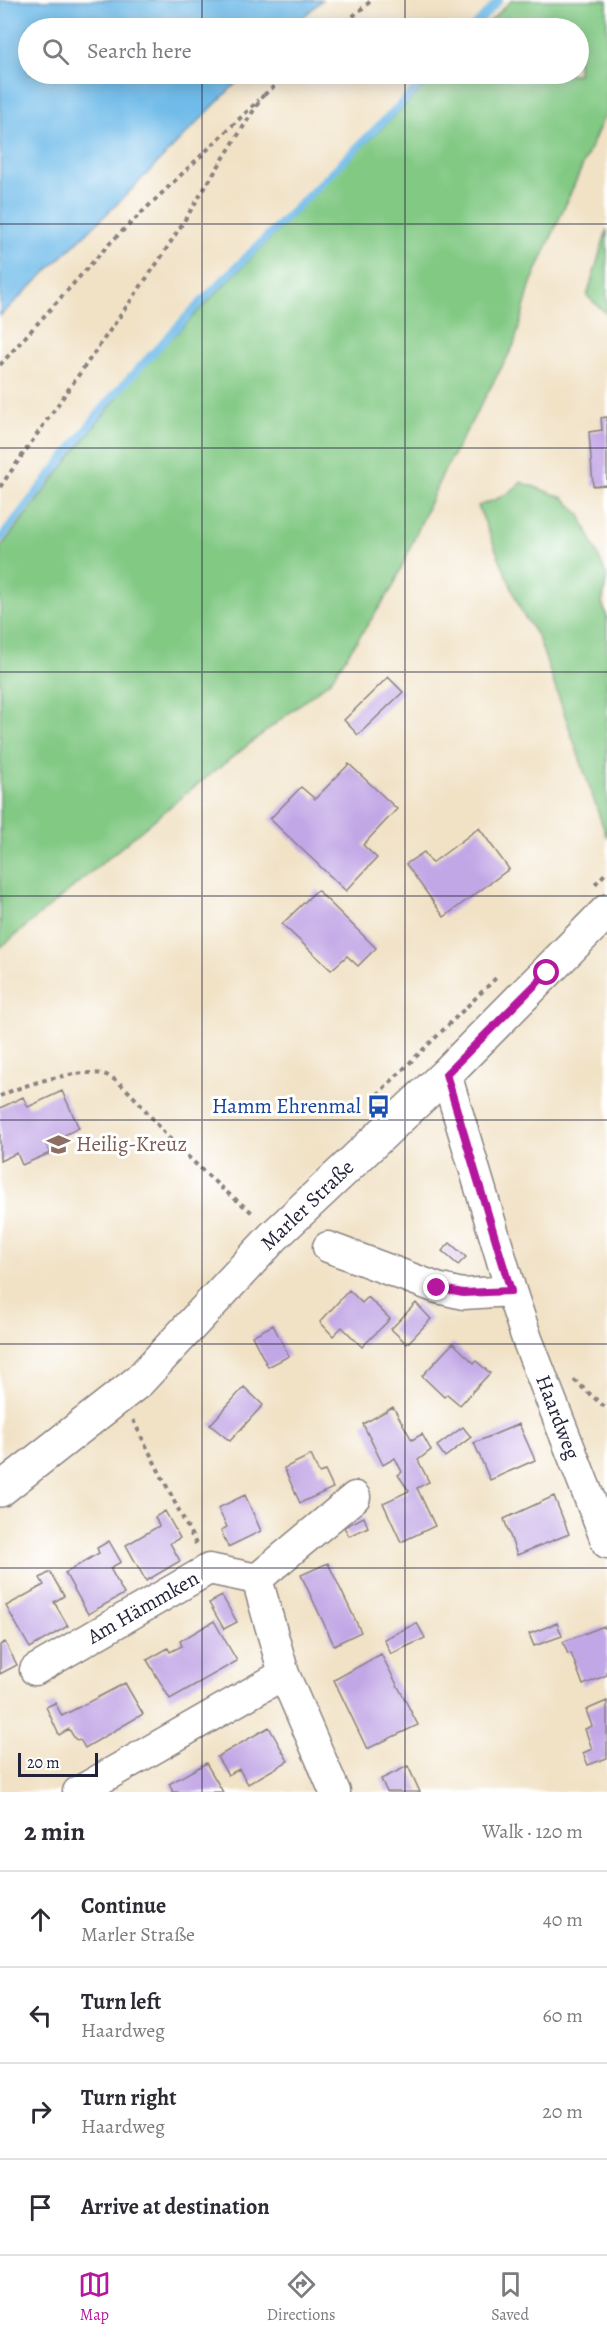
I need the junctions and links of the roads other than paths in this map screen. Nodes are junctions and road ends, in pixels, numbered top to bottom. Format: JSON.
{"nodes":[{"id":1,"x":607,"y":911,"type":"edge"},
{"id":2,"x":446,"y":1074,"type":"junction"},
{"id":3,"x":328,"y":1247,"type":"dead end"},
{"id":4,"x":511,"y":1291,"type":"junction"},
{"id":5,"x":0,"y":1490,"type":"edge"},
{"id":6,"x":355,"y":1497,"type":"dead end"},
{"id":7,"x":607,"y":1543,"type":"edge"},
{"id":8,"x":256,"y":1579,"type":"junction"},
{"id":9,"x":35,"y":1670,"type":"dead end"},
{"id":10,"x":284,"y":1674,"type":"junction"},
{"id":11,"x":78,"y":1792,"type":"edge"},
{"id":12,"x":335,"y":1792,"type":"edge"}],
"edges":[{"from":1,"to":2,"type":"main road","name":"Marler Straße"},
{"from":2,"to":4,"type":"street","name":"Haardweg"},
{"from":2,"to":5,"type":"main road","name":"Marler Straße"},
{"from":3,"to":4,"type":"street"},
{"from":4,"to":7,"type":"street","name":"Haardweg"},
{"from":6,"to":8,"type":"street"},
{"from":8,"to":9,"type":"street","name":"Am Hämmken"},
{"from":8,"to":10,"type":"street"},
{"from":10,"to":11,"type":"street"},
{"from":10,"to":12,"type":"street"}]}
